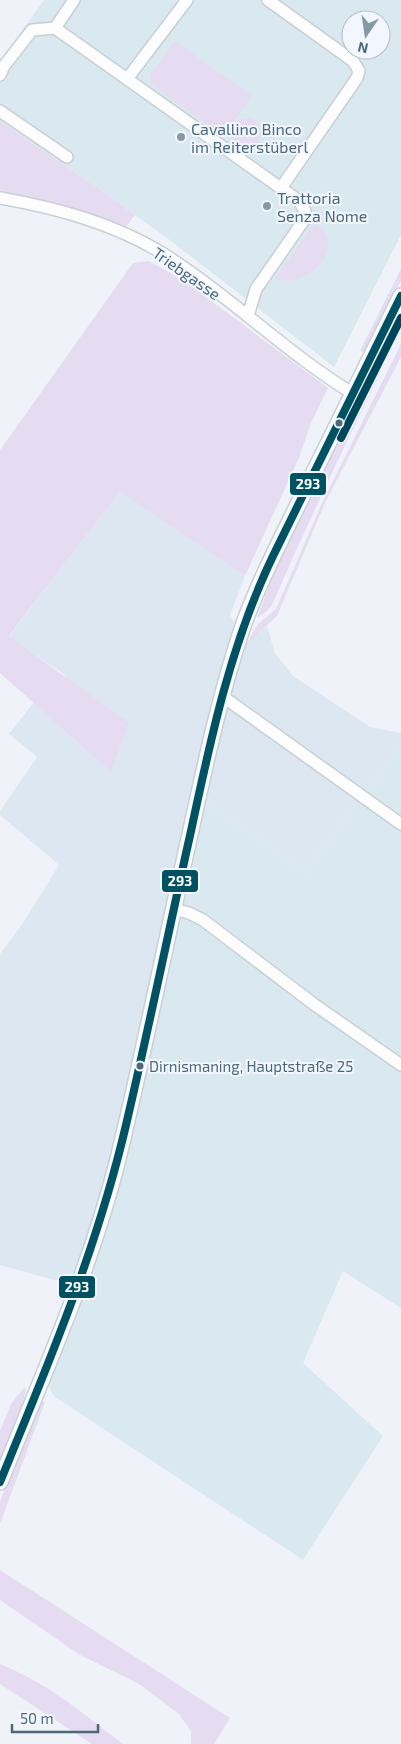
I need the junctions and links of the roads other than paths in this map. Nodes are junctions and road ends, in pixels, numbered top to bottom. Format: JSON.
{"nodes":[{"id":1,"x":74,"y":0,"type":"edge"},
{"id":2,"x":187,"y":0,"type":"edge"},
{"id":3,"x":268,"y":0,"type":"edge"},
{"id":4,"x":54,"y":28,"type":"junction"},
{"id":5,"x":0,"y":75,"type":"edge"},
{"id":6,"x":127,"y":79,"type":"junction"},
{"id":7,"x":0,"y":111,"type":"edge"},
{"id":8,"x":67,"y":157,"type":"dead end"},
{"id":9,"x":281,"y":188,"type":"junction"},
{"id":10,"x":0,"y":198,"type":"edge"},
{"id":11,"x":401,"y":296,"type":"edge"},
{"id":12,"x":248,"y":316,"type":"junction"},
{"id":13,"x":352,"y":393,"type":"junction"},
{"id":14,"x":226,"y":699,"type":"junction"},
{"id":15,"x":401,"y":824,"type":"edge"},
{"id":16,"x":173,"y":909,"type":"junction"},
{"id":17,"x":401,"y":1065,"type":"edge"},
{"id":18,"x":0,"y":1482,"type":"edge"}],
"edges":[{"from":1,"to":4,"type":"street"},
{"from":2,"to":6,"type":"street"},
{"from":3,"to":9,"type":"street"},
{"from":4,"to":5,"type":"street"},
{"from":4,"to":6,"type":"street"},
{"from":6,"to":9,"type":"street"},
{"from":7,"to":8,"type":"street"},
{"from":9,"to":12,"type":"street"},
{"from":10,"to":12,"type":"street","name":"Triebgasse"},
{"from":11,"to":13,"type":"main road"},
{"from":12,"to":13,"type":"street","name":"Triebgasse"},
{"from":13,"to":14,"type":"main road"},
{"from":14,"to":15,"type":"street"},
{"from":14,"to":16,"type":"main road"},
{"from":16,"to":17,"type":"street"},
{"from":16,"to":18,"type":"main road"}]}
